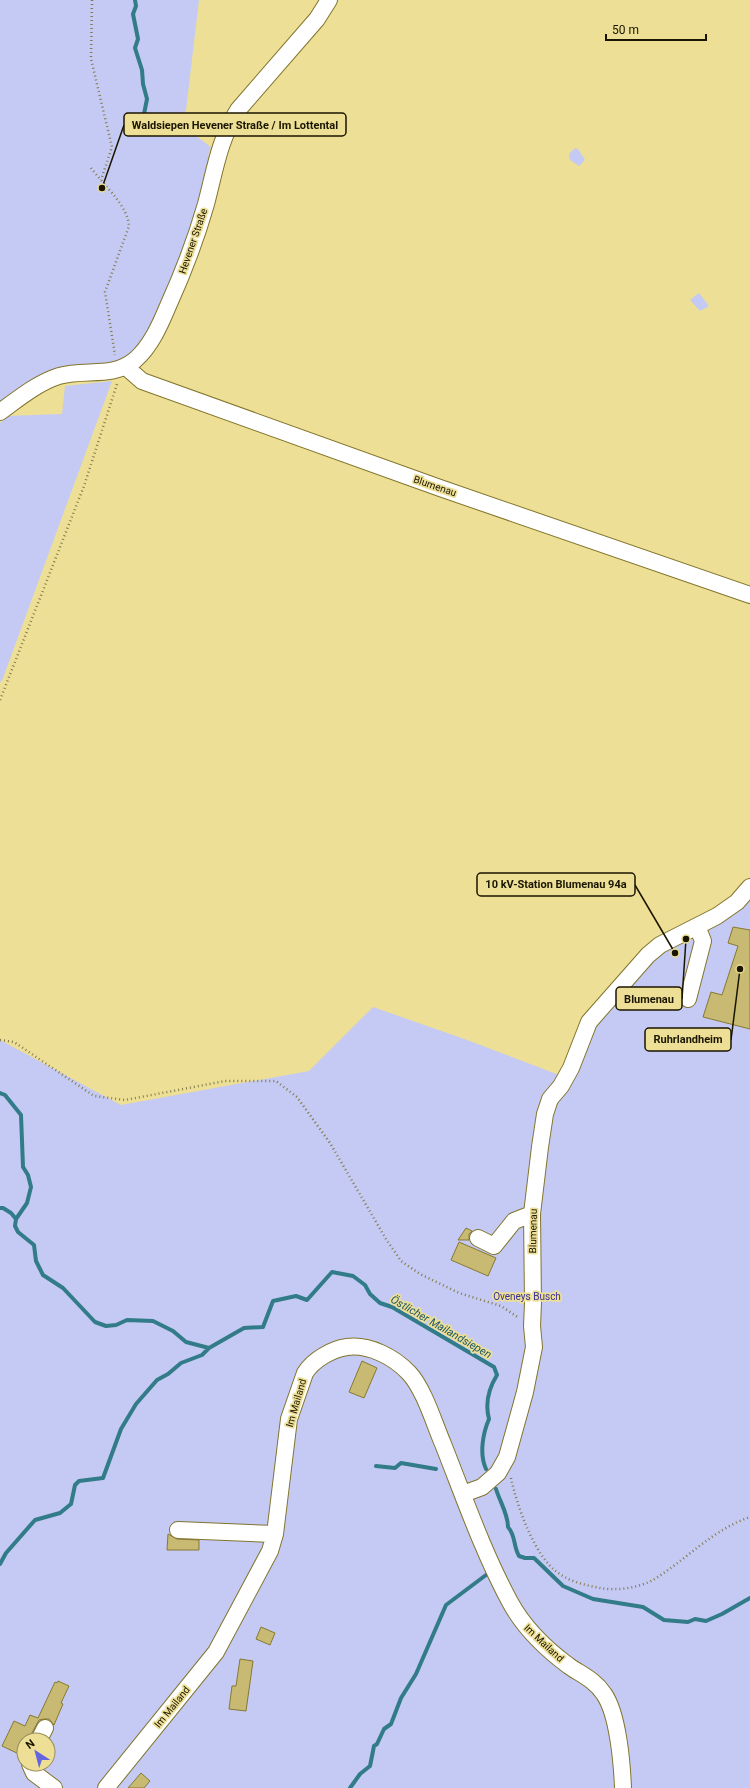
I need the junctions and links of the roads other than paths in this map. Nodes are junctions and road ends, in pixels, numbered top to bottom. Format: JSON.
{"nodes":[{"id":1,"x":329,"y":0,"type":"edge"},
{"id":2,"x":121,"y":369,"type":"junction"},
{"id":3,"x":0,"y":412,"type":"edge"},
{"id":4,"x":750,"y":595,"type":"edge"},
{"id":5,"x":750,"y":886,"type":"edge"},
{"id":6,"x":697,"y":926,"type":"junction"},
{"id":7,"x":688,"y":999,"type":"dead end"},
{"id":8,"x":532,"y":1214,"type":"junction"},
{"id":9,"x":478,"y":1238,"type":"dead end"},
{"id":10,"x":463,"y":1494,"type":"junction"},
{"id":11,"x":178,"y":1530,"type":"dead end"},
{"id":12,"x":275,"y":1534,"type":"junction"},
{"id":13,"x":34,"y":1772,"type":"edge"},
{"id":14,"x":54,"y":1788,"type":"edge"},
{"id":15,"x":106,"y":1788,"type":"edge"},
{"id":16,"x":623,"y":1788,"type":"edge"}],
"edges":[{"from":1,"to":2,"type":"street","name":"Hevener Straße"},
{"from":2,"to":3,"type":"street"},
{"from":2,"to":4,"type":"street","name":"Blumenau"},
{"from":5,"to":6,"type":"street","name":"Blumenau"},
{"from":6,"to":7,"type":"street"},
{"from":6,"to":8,"type":"street","name":"Blumenau"},
{"from":8,"to":9,"type":"street"},
{"from":8,"to":10,"type":"street","name":"Blumenau"},
{"from":10,"to":12,"type":"street","name":"Im Mailand"},
{"from":10,"to":16,"type":"street","name":"Im Mailand"},
{"from":11,"to":12,"type":"street"},
{"from":12,"to":15,"type":"street","name":"Im Mailand"},
{"from":13,"to":14,"type":"street"}]}
